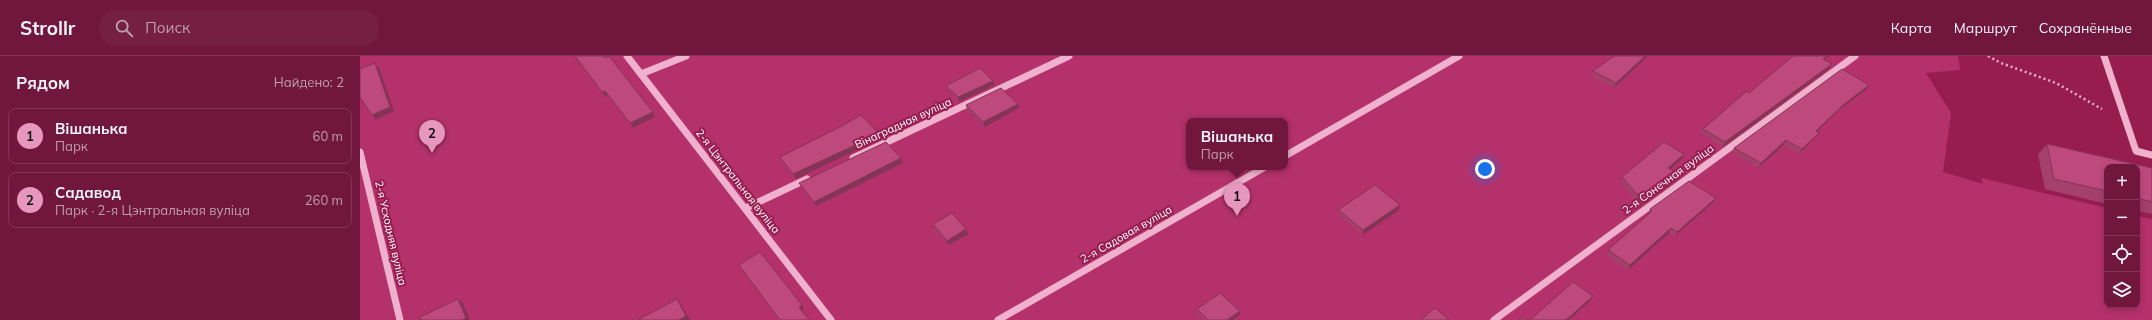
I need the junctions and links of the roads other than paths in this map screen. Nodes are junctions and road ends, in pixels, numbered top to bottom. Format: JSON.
{"nodes":[{"id":1,"x":627,"y":56,"type":"edge"},
{"id":2,"x":686,"y":56,"type":"edge"},
{"id":3,"x":1069,"y":56,"type":"edge"},
{"id":4,"x":1459,"y":56,"type":"edge"},
{"id":5,"x":1855,"y":56,"type":"edge"},
{"id":6,"x":2104,"y":56,"type":"edge"},
{"id":7,"x":641,"y":74,"type":"junction"},
{"id":8,"x":360,"y":152,"type":"edge"},
{"id":9,"x":1288,"y":154,"type":"edge"},
{"id":10,"x":2152,"y":155,"type":"edge"},
{"id":11,"x":846,"y":161,"type":"edge"},
{"id":12,"x":1260,"y":170,"type":"edge"},
{"id":13,"x":817,"y":174,"type":"edge"},
{"id":14,"x":746,"y":208,"type":"junction"},
{"id":15,"x":400,"y":320,"type":"edge"},
{"id":16,"x":831,"y":320,"type":"edge"},
{"id":17,"x":998,"y":320,"type":"edge"},
{"id":18,"x":1494,"y":320,"type":"edge"}],
"edges":[{"from":1,"to":7,"type":"street","name":"2-я Цэнтральная вуліца"},
{"from":2,"to":7,"type":"street"},
{"from":3,"to":11,"type":"street","name":"Вінаградная вуліца"},
{"from":4,"to":9,"type":"street"},
{"from":5,"to":18,"type":"street","name":"2-я Сонечная вуліца"},
{"from":6,"to":10,"type":"street"},
{"from":7,"to":14,"type":"street","name":"2-я Цэнтральная вуліца"},
{"from":8,"to":15,"type":"street","name":"2-я Усходняя вуліца"},
{"from":12,"to":17,"type":"street","name":"2-я Садовая вуліца"},
{"from":13,"to":14,"type":"street"},
{"from":14,"to":16,"type":"street","name":"2-я Цэнтральная вуліца"}]}
